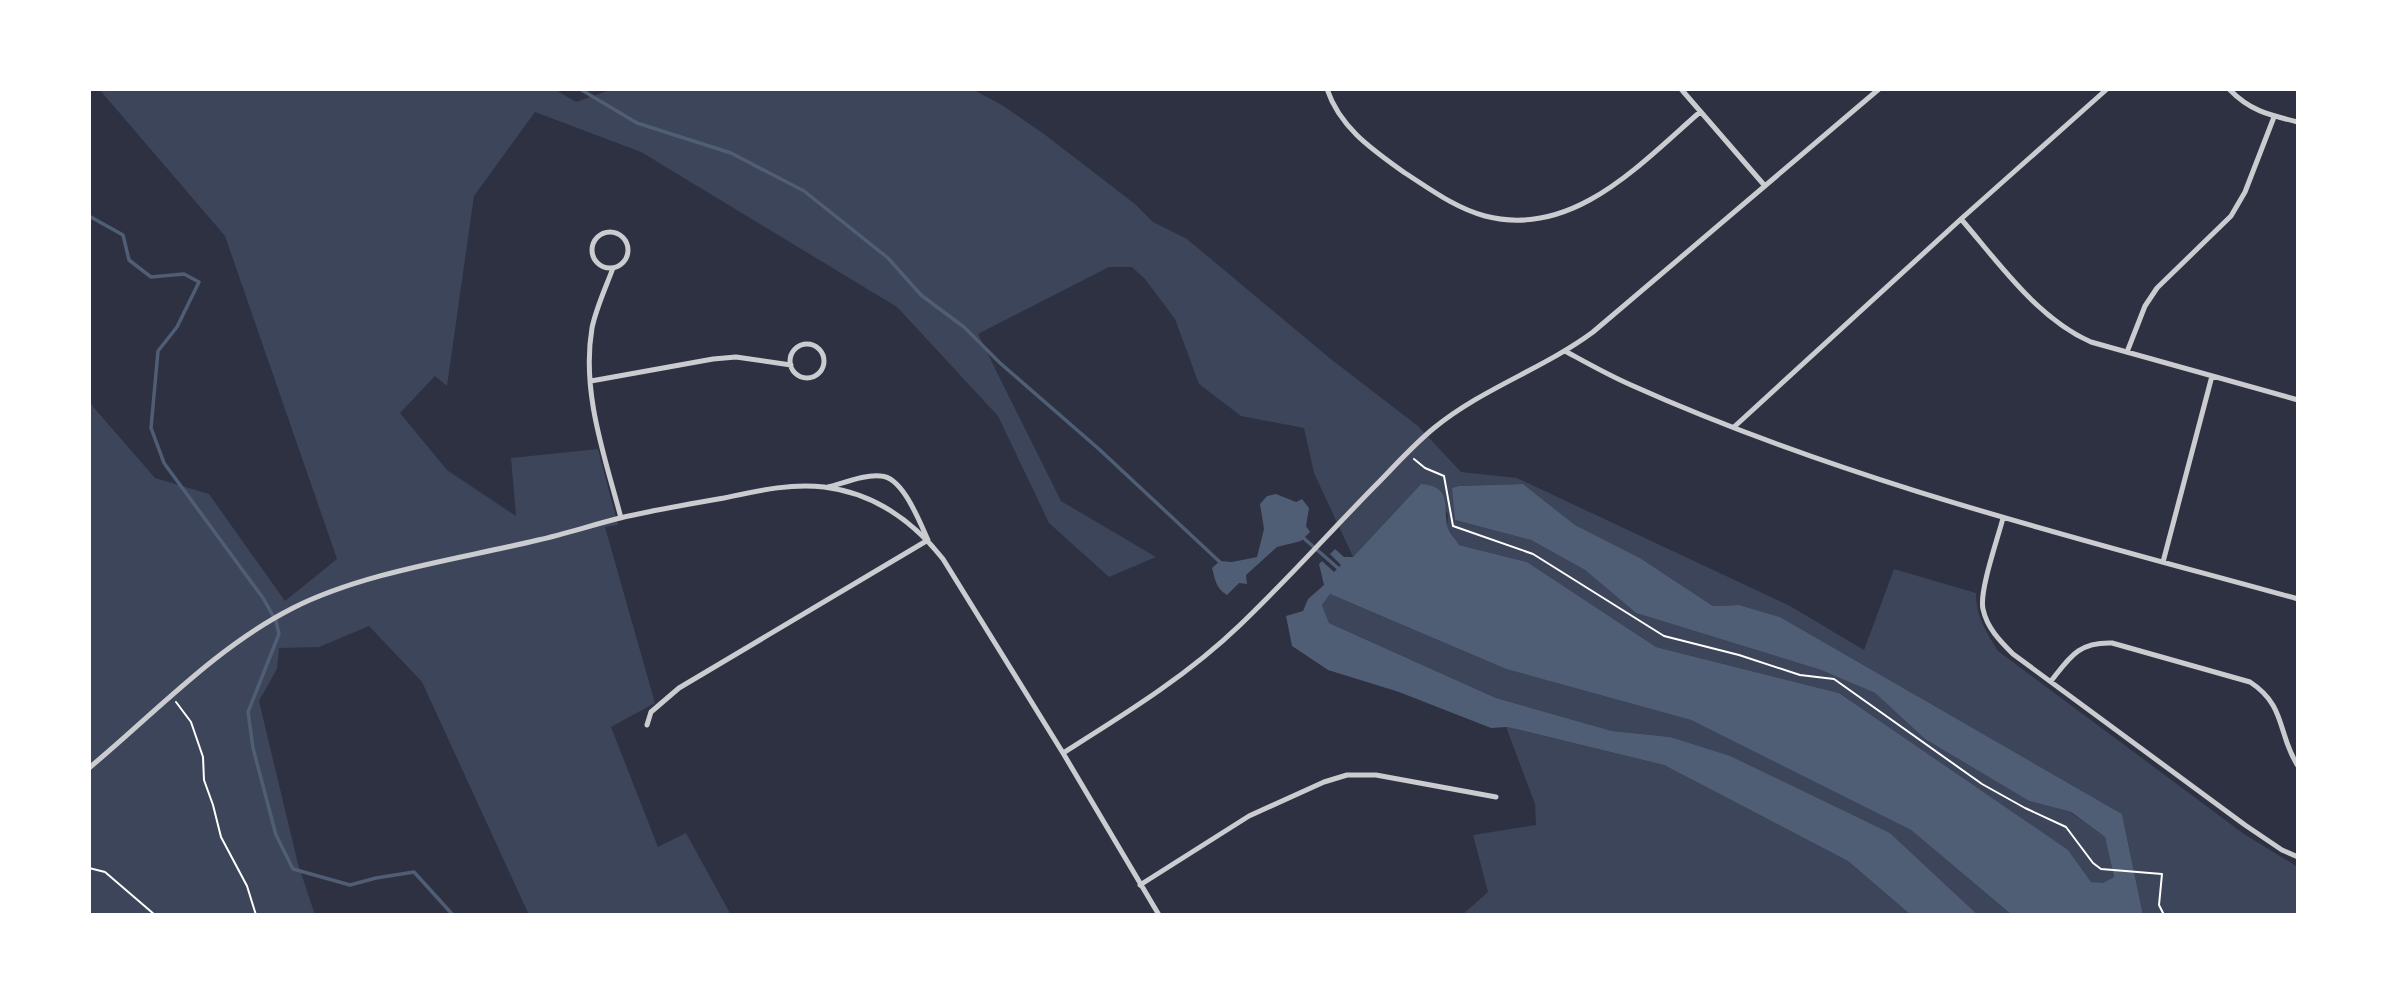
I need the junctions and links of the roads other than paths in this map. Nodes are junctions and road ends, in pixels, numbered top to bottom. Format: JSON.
{"nodes":[{"id":1,"x":1326,"y":89,"type":"edge"},
{"id":2,"x":1681,"y":89,"type":"edge"},
{"id":3,"x":1879,"y":89,"type":"edge"},
{"id":4,"x":2107,"y":89,"type":"edge"},
{"id":5,"x":2229,"y":89,"type":"edge"},
{"id":6,"x":1700,"y":112,"type":"junction"},
{"id":7,"x":2274,"y":117,"type":"junction"},
{"id":8,"x":2298,"y":122,"type":"edge"},
{"id":9,"x":1765,"y":186,"type":"junction"},
{"id":10,"x":1961,"y":219,"type":"junction"},
{"id":11,"x":614,"y":268,"type":"junction"},
{"id":12,"x":1565,"y":351,"type":"junction"},
{"id":13,"x":2127,"y":352,"type":"junction"},
{"id":14,"x":791,"y":365,"type":"junction"},
{"id":15,"x":2213,"y":376,"type":"junction"},
{"id":16,"x":591,"y":382,"type":"junction"},
{"id":17,"x":2298,"y":400,"type":"edge"},
{"id":18,"x":1734,"y":427,"type":"junction"},
{"id":19,"x":824,"y":487,"type":"junction"},
{"id":20,"x":621,"y":518,"type":"junction"},
{"id":21,"x":2003,"y":518,"type":"junction"},
{"id":22,"x":928,"y":540,"type":"junction"},
{"id":23,"x":2163,"y":562,"type":"junction"},
{"id":24,"x":2298,"y":599,"type":"edge"},
{"id":25,"x":2051,"y":681,"type":"junction"},
{"id":26,"x":648,"y":725,"type":"dead end"},
{"id":27,"x":1063,"y":753,"type":"junction"},
{"id":28,"x":2298,"y":766,"type":"edge"},
{"id":29,"x":89,"y":768,"type":"edge"},
{"id":30,"x":1496,"y":797,"type":"dead end"},
{"id":31,"x":2298,"y":857,"type":"edge"},
{"id":32,"x":1140,"y":885,"type":"junction"},
{"id":33,"x":1158,"y":915,"type":"edge"}],
"edges":[{"from":1,"to":6,"type":"street"},
{"from":2,"to":6,"type":"street"},
{"from":3,"to":9,"type":"street"},
{"from":4,"to":10,"type":"street"},
{"from":5,"to":7,"type":"street"},
{"from":6,"to":9,"type":"street"},
{"from":7,"to":8,"type":"street"},
{"from":7,"to":13,"type":"street"},
{"from":9,"to":12,"type":"street"},
{"from":10,"to":13,"type":"street"},
{"from":10,"to":18,"type":"street"},
{"from":11,"to":11,"type":"street"},
{"from":11,"to":16,"type":"street"},
{"from":12,"to":18,"type":"street"},
{"from":12,"to":27,"type":"street"},
{"from":13,"to":15,"type":"street"},
{"from":14,"to":14,"type":"street"},
{"from":14,"to":16,"type":"street"},
{"from":15,"to":17,"type":"street"},
{"from":15,"to":23,"type":"street"},
{"from":16,"to":20,"type":"street"},
{"from":18,"to":21,"type":"street"},
{"from":19,"to":20,"type":"street"},
{"from":19,"to":22,"type":"street"},
{"from":19,"to":22,"type":"street"},
{"from":20,"to":29,"type":"street"},
{"from":21,"to":23,"type":"street"},
{"from":21,"to":25,"type":"street"},
{"from":22,"to":26,"type":"street"},
{"from":22,"to":27,"type":"street"},
{"from":23,"to":24,"type":"street"},
{"from":25,"to":28,"type":"street"},
{"from":25,"to":31,"type":"street"},
{"from":27,"to":32,"type":"street"},
{"from":30,"to":32,"type":"street"},
{"from":32,"to":33,"type":"street"}]}
